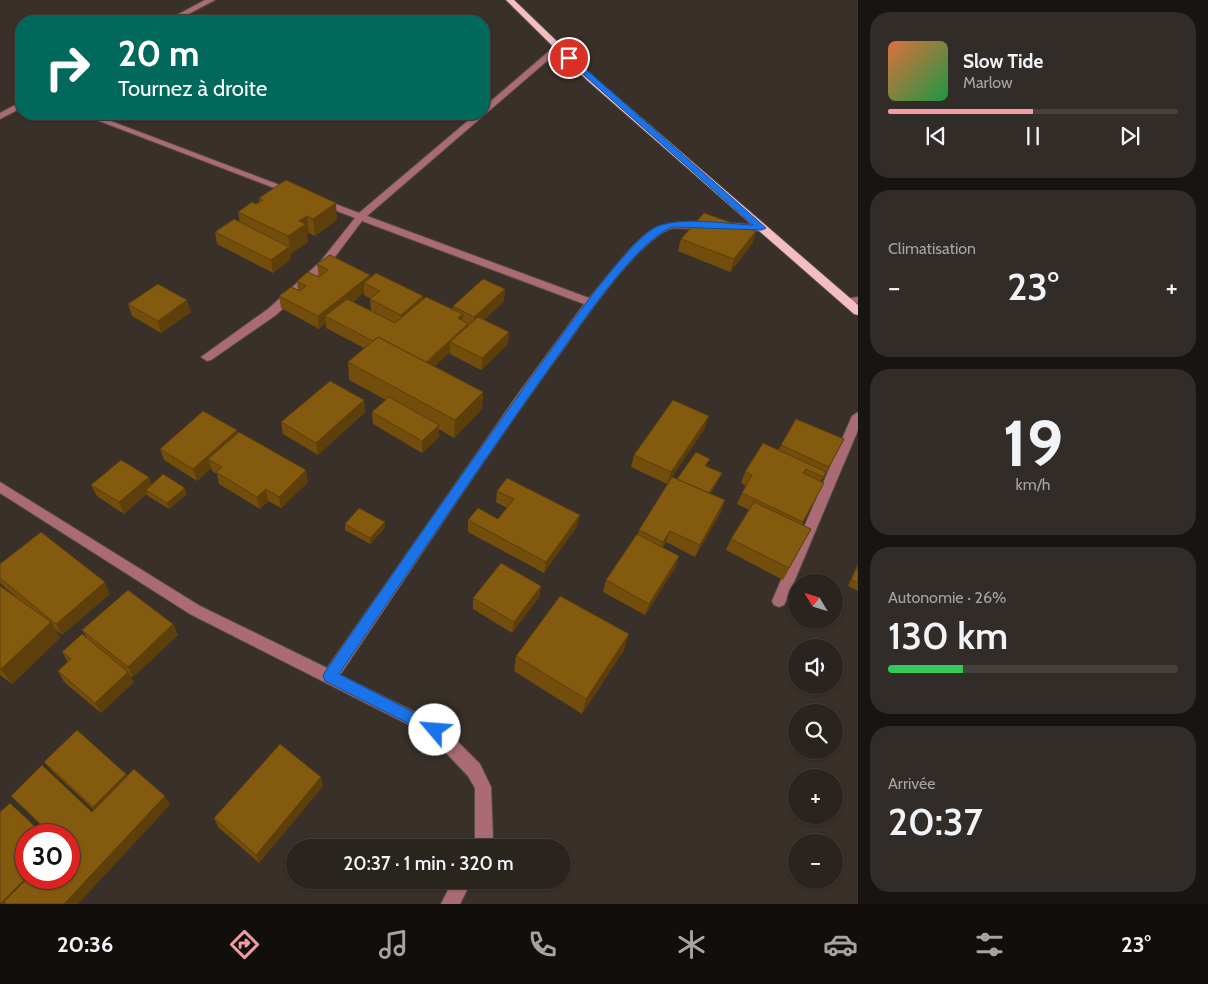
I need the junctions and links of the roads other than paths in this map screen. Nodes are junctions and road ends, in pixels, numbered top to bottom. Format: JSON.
{"nodes":[{"id":1,"x":211,"y":0,"type":"edge"},
{"id":2,"x":510,"y":0,"type":"edge"},
{"id":3,"x":182,"y":15,"type":"edge"},
{"id":4,"x":558,"y":48,"type":"junction"},
{"id":5,"x":490,"y":106,"type":"edge"},
{"id":6,"x":15,"y":108,"type":"edge"},
{"id":7,"x":0,"y":116,"type":"edge"},
{"id":8,"x":101,"y":120,"type":"edge"},
{"id":9,"x":474,"y":120,"type":"edge"},
{"id":10,"x":360,"y":217,"type":"junction"},
{"id":11,"x":762,"y":228,"type":"junction"},
{"id":12,"x":853,"y":301,"type":"edge"},
{"id":13,"x":591,"y":303,"type":"junction"},
{"id":14,"x":858,"y":311,"type":"edge"},
{"id":15,"x":207,"y":357,"type":"dead end"},
{"id":16,"x":858,"y":416,"type":"edge"},
{"id":17,"x":0,"y":487,"type":"edge"},
{"id":18,"x":779,"y":601,"type":"dead end"},
{"id":19,"x":330,"y":676,"type":"junction"},
{"id":20,"x":484,"y":839,"type":"edge"},
{"id":21,"x":458,"y":889,"type":"edge"},
{"id":22,"x":450,"y":904,"type":"edge"}],
"edges":[{"from":1,"to":3,"type":"street"},
{"from":2,"to":4,"type":"main road"},
{"from":4,"to":5,"type":"street"},
{"from":4,"to":11,"type":"main road"},
{"from":6,"to":7,"type":"street"},
{"from":8,"to":10,"type":"street"},
{"from":9,"to":10,"type":"street"},
{"from":10,"to":13,"type":"street"},
{"from":10,"to":15,"type":"street"},
{"from":11,"to":12,"type":"main road"},
{"from":11,"to":13,"type":"street"},
{"from":12,"to":14,"type":"main road"},
{"from":13,"to":19,"type":"street"},
{"from":16,"to":18,"type":"street"},
{"from":17,"to":19,"type":"street"},
{"from":19,"to":20,"type":"street"},
{"from":21,"to":22,"type":"street"}]}
